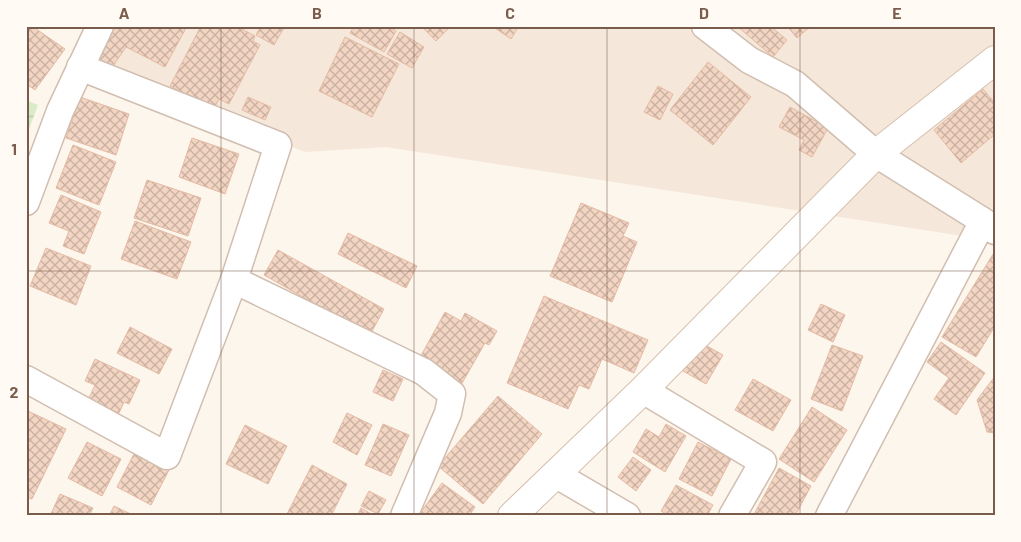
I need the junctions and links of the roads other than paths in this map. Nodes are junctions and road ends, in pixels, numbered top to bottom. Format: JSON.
{"nodes":[{"id":1,"x":100,"y":26,"type":"edge"},
{"id":2,"x":705,"y":26,"type":"edge"},
{"id":3,"x":995,"y":60,"type":"edge"},
{"id":4,"x":80,"y":67,"type":"junction"},
{"id":5,"x":876,"y":154,"type":"junction"},
{"id":6,"x":26,"y":202,"type":"edge"},
{"id":7,"x":989,"y":226,"type":"edge"},
{"id":8,"x":234,"y":280,"type":"junction"},
{"id":9,"x":26,"y":379,"type":"edge"},
{"id":10,"x":643,"y":390,"type":"junction"},
{"id":11,"x":555,"y":474,"type":"junction"},
{"id":12,"x":404,"y":516,"type":"edge"},
{"id":13,"x":512,"y":516,"type":"edge"},
{"id":14,"x":628,"y":516,"type":"edge"},
{"id":15,"x":732,"y":516,"type":"edge"},
{"id":16,"x":829,"y":516,"type":"edge"}],
"edges":[{"from":1,"to":4,"type":"street"},
{"from":2,"to":5,"type":"street"},
{"from":3,"to":5,"type":"street"},
{"from":4,"to":6,"type":"street"},
{"from":4,"to":8,"type":"street"},
{"from":5,"to":7,"type":"street"},
{"from":5,"to":10,"type":"street"},
{"from":7,"to":16,"type":"street"},
{"from":8,"to":9,"type":"street"},
{"from":8,"to":12,"type":"street"},
{"from":10,"to":11,"type":"street"},
{"from":10,"to":15,"type":"street"},
{"from":11,"to":13,"type":"street"},
{"from":11,"to":14,"type":"street"}]}
